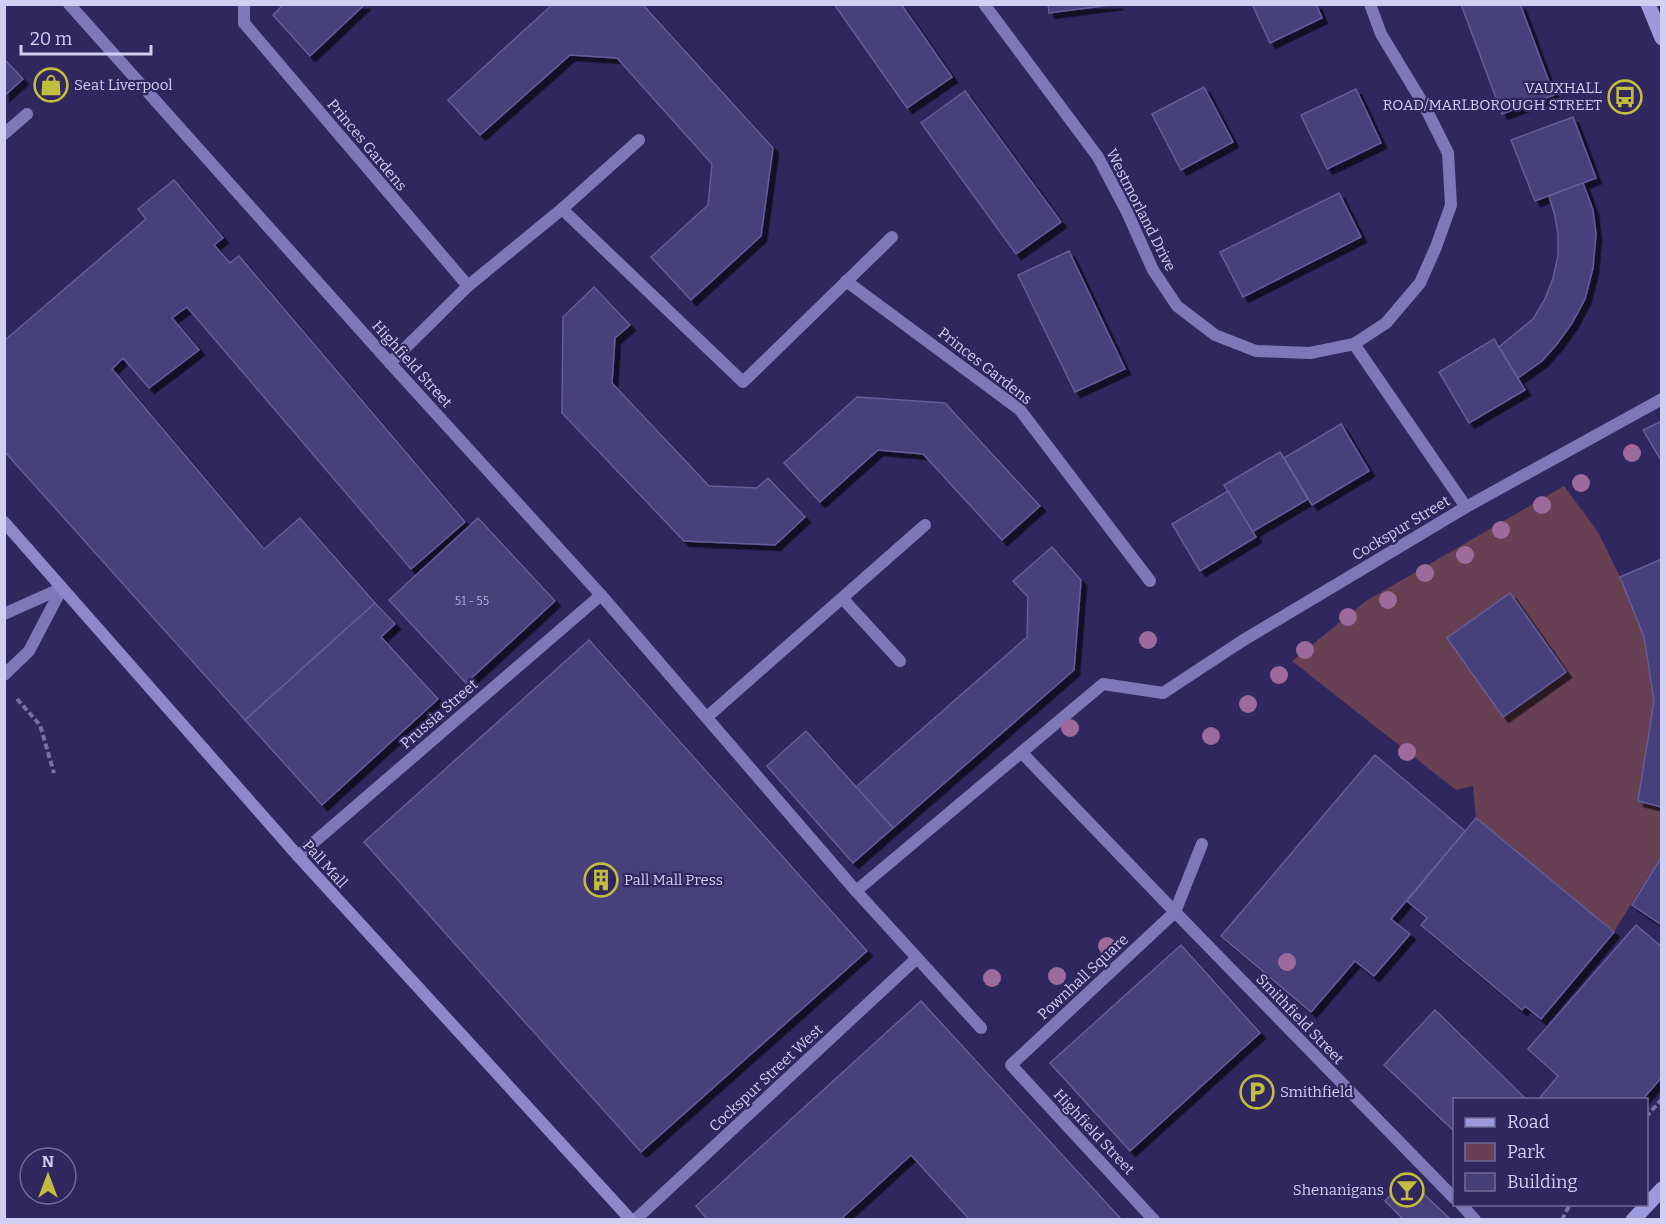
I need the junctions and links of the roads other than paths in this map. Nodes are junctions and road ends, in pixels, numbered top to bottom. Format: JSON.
{"nodes":[{"id":1,"x":69,"y":4,"type":"edge"},
{"id":2,"x":244,"y":4,"type":"edge"},
{"id":3,"x":984,"y":4,"type":"edge"},
{"id":4,"x":1370,"y":4,"type":"edge"},
{"id":5,"x":1648,"y":4,"type":"edge"},
{"id":6,"x":1662,"y":38,"type":"edge"},
{"id":7,"x":27,"y":114,"type":"dead end"},
{"id":8,"x":4,"y":134,"type":"edge"},
{"id":9,"x":639,"y":140,"type":"dead end"},
{"id":10,"x":562,"y":209,"type":"junction"},
{"id":11,"x":892,"y":237,"type":"dead end"},
{"id":12,"x":846,"y":281,"type":"junction"},
{"id":13,"x":468,"y":286,"type":"junction"},
{"id":14,"x":1354,"y":344,"type":"junction"},
{"id":15,"x":390,"y":363,"type":"junction"},
{"id":16,"x":1662,"y":399,"type":"edge"},
{"id":17,"x":1466,"y":507,"type":"junction"},
{"id":18,"x":4,"y":522,"type":"edge"},
{"id":19,"x":926,"y":525,"type":"dead end"},
{"id":20,"x":1150,"y":581,"type":"dead end"},
{"id":21,"x":62,"y":588,"type":"junction"},
{"id":22,"x":601,"y":595,"type":"junction"},
{"id":23,"x":843,"y":599,"type":"junction"},
{"id":24,"x":4,"y":614,"type":"edge"},
{"id":25,"x":900,"y":661,"type":"dead end"},
{"id":26,"x":4,"y":675,"type":"edge"},
{"id":27,"x":708,"y":717,"type":"junction"},
{"id":28,"x":1022,"y":753,"type":"junction"},
{"id":29,"x":1202,"y":844,"type":"dead end"},
{"id":30,"x":298,"y":856,"type":"junction"},
{"id":31,"x":856,"y":891,"type":"junction"},
{"id":32,"x":1175,"y":912,"type":"junction"},
{"id":33,"x":917,"y":958,"type":"junction"},
{"id":34,"x":981,"y":1028,"type":"dead end"},
{"id":35,"x":1011,"y":1065,"type":"joint"},
{"id":36,"x":1662,"y":1189,"type":"edge"},
{"id":37,"x":1453,"y":1196,"type":"edge"},
{"id":38,"x":1648,"y":1203,"type":"edge"},
{"id":39,"x":1463,"y":1206,"type":"edge"},
{"id":40,"x":1646,"y":1206,"type":"edge"},
{"id":41,"x":633,"y":1220,"type":"edge"},
{"id":42,"x":1154,"y":1220,"type":"edge"},
{"id":43,"x":1475,"y":1220,"type":"edge"},
{"id":44,"x":1632,"y":1220,"type":"edge"}],
"edges":[{"from":1,"to":15,"type":"street","name":"Highfield Street"},
{"from":2,"to":13,"type":"street","name":"Princes Gardens"},
{"from":3,"to":14,"type":"street","name":"Westmorland Drive"},
{"from":4,"to":14,"type":"street","name":"Westmorland Drive"},
{"from":5,"to":6,"type":"main road"},
{"from":7,"to":8,"type":"street"},
{"from":9,"to":10,"type":"street"},
{"from":10,"to":12,"type":"street"},
{"from":10,"to":13,"type":"street"},
{"from":11,"to":12,"type":"street"},
{"from":12,"to":20,"type":"street","name":"Princes Gardens"},
{"from":13,"to":15,"type":"street"},
{"from":14,"to":17,"type":"street"},
{"from":15,"to":22,"type":"street","name":"Highfield Street"},
{"from":16,"to":17,"type":"street","name":"Cockspur Street"},
{"from":17,"to":28,"type":"street","name":"Cockspur Street"},
{"from":18,"to":21,"type":"main road","name":"Pall Mall"},
{"from":19,"to":23,"type":"street"},
{"from":21,"to":24,"type":"street"},
{"from":21,"to":26,"type":"street"},
{"from":21,"to":30,"type":"main road","name":"Pall Mall"},
{"from":22,"to":27,"type":"street","name":"Highfield Street"},
{"from":22,"to":30,"type":"street","name":"Prussia Street"},
{"from":23,"to":25,"type":"street"},
{"from":23,"to":27,"type":"street"},
{"from":27,"to":31,"type":"street","name":"Highfield Street"},
{"from":28,"to":31,"type":"street"},
{"from":28,"to":32,"type":"street","name":"Smithfield Street"},
{"from":29,"to":32,"type":"street"},
{"from":30,"to":41,"type":"main road","name":"Pall Mall"},
{"from":31,"to":33,"type":"street","name":"Highfield Street"},
{"from":32,"to":35,"type":"street","name":"Pownhall Square"},
{"from":32,"to":37,"type":"street","name":"Smithfield Street"},
{"from":33,"to":34,"type":"street","name":"Highfield Street"},
{"from":33,"to":41,"type":"street","name":"Cockspur Street West"},
{"from":35,"to":42,"type":"street","name":"Highfield Street"},
{"from":36,"to":38,"type":"main road"},
{"from":39,"to":43,"type":"street"},
{"from":40,"to":44,"type":"main road"}]}
